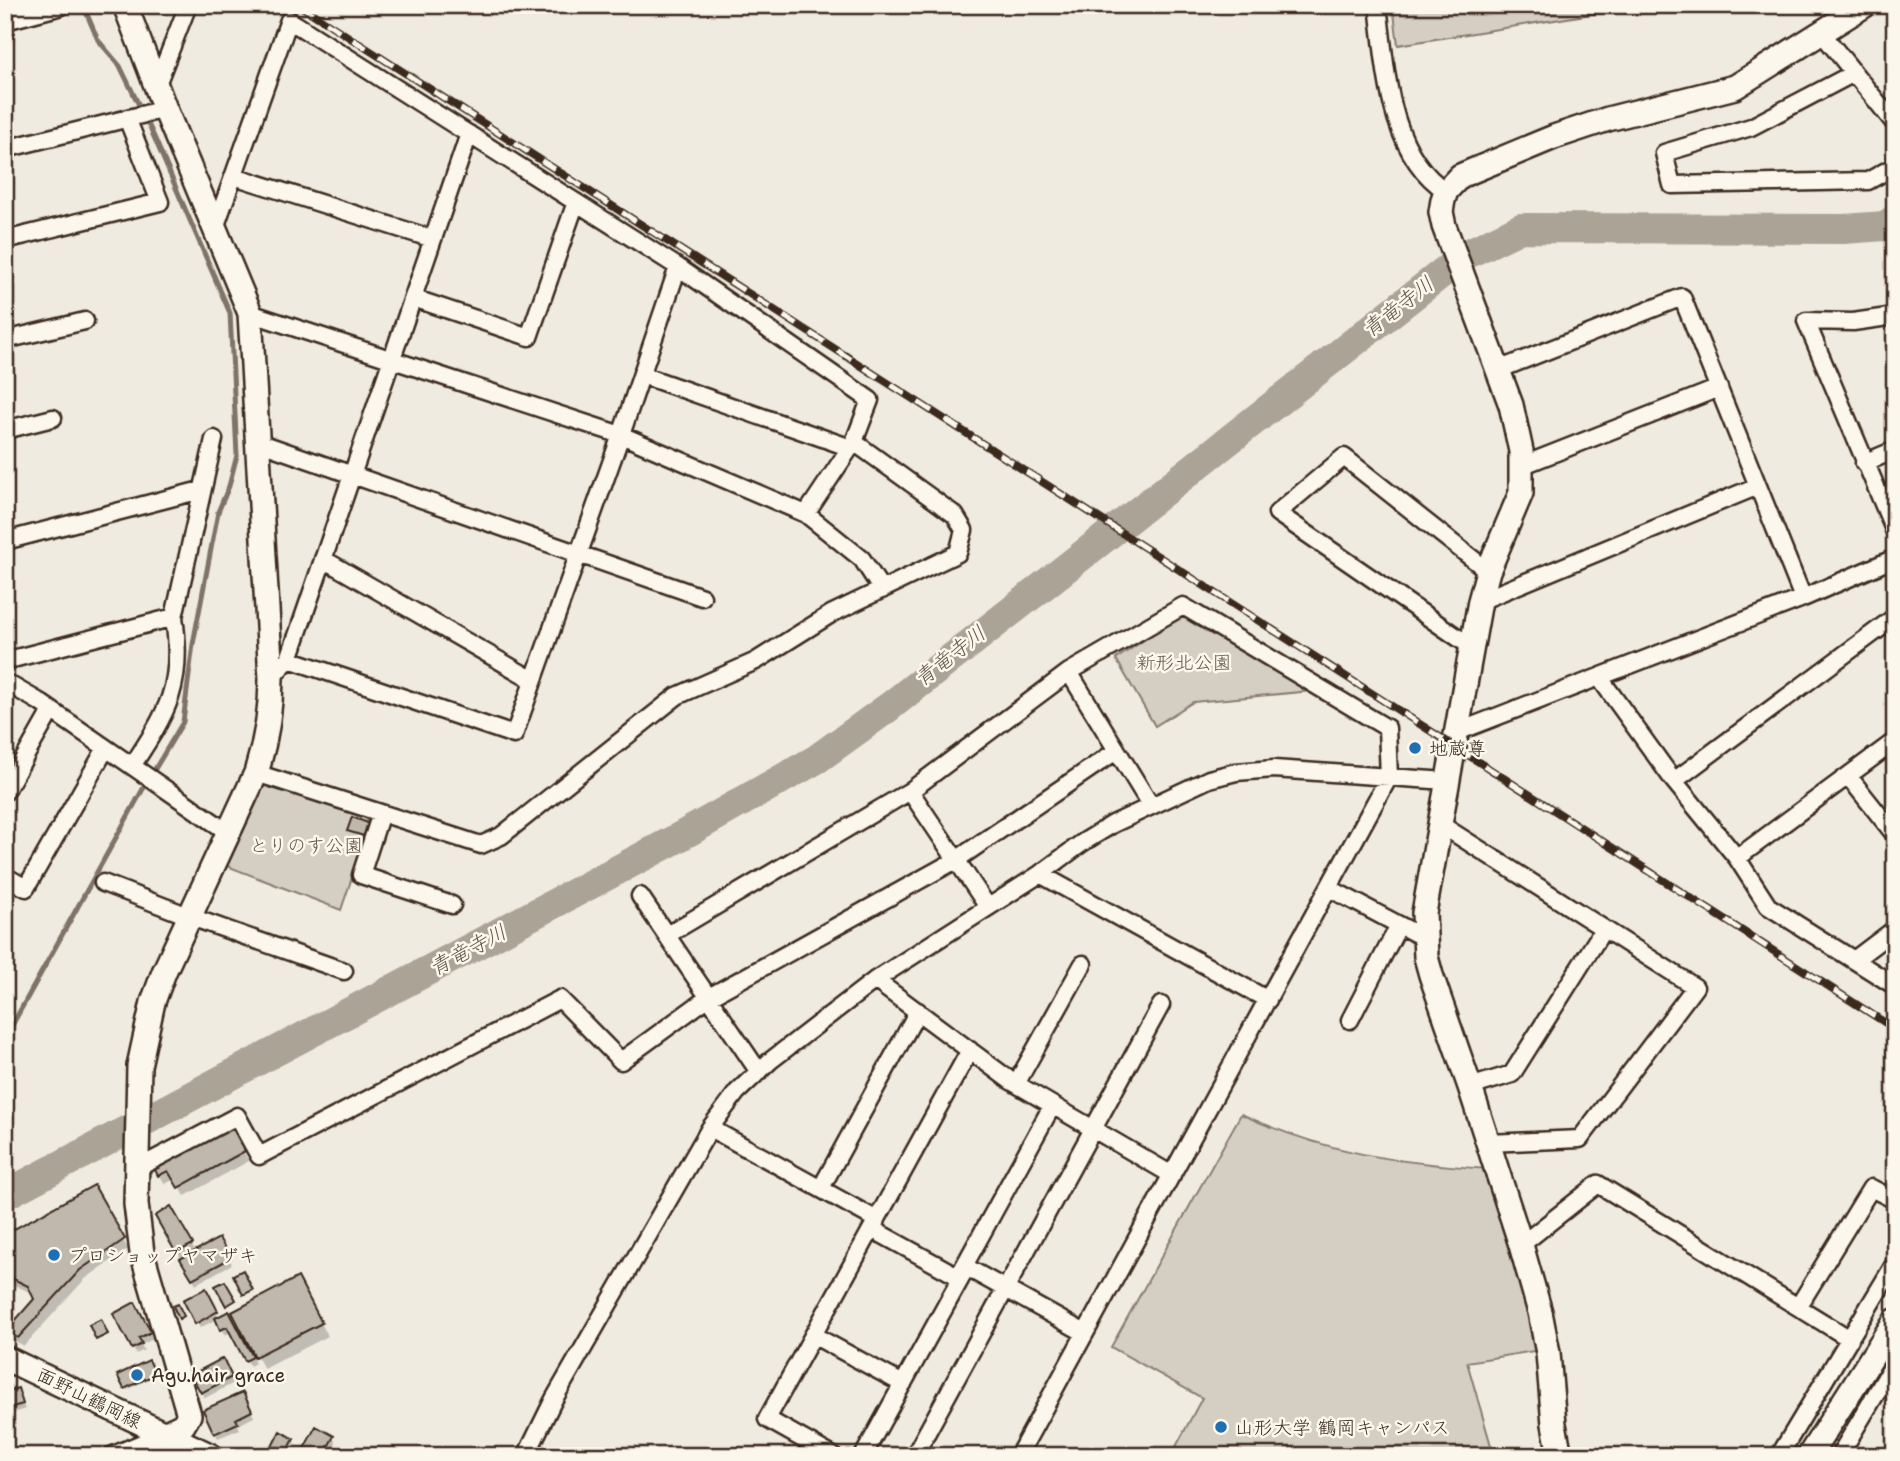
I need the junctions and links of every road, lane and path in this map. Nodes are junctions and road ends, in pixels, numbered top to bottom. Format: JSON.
{"nodes":[{"id":1,"x":125,"y":5,"type":"edge"},
{"id":2,"x":188,"y":5,"type":"edge"},
{"id":3,"x":1378,"y":5,"type":"edge"},
{"id":4,"x":1865,"y":5,"type":"edge"},
{"id":5,"x":62,"y":6,"type":"edge"},
{"id":6,"x":5,"y":21,"type":"edge"},
{"id":7,"x":1821,"y":32,"type":"junction"},
{"id":8,"x":1854,"y":73,"type":"junction"},
{"id":9,"x":156,"y":87,"type":"junction"},
{"id":10,"x":164,"y":109,"type":"junction"},
{"id":11,"x":127,"y":118,"type":"junction"},
{"id":12,"x":1895,"y":124,"type":"edge"},
{"id":13,"x":468,"y":134,"type":"junction"},
{"id":14,"x":5,"y":149,"type":"edge"},
{"id":15,"x":1895,"y":166,"type":"edge"},
{"id":16,"x":234,"y":176,"type":"junction"},
{"id":17,"x":1446,"y":191,"type":"junction"},
{"id":18,"x":576,"y":202,"type":"junction"},
{"id":19,"x":215,"y":228,"type":"junction"},
{"id":20,"x":433,"y":239,"type":"junction"},
{"id":21,"x":5,"y":240,"type":"edge"},
{"id":22,"x":678,"y":267,"type":"junction"},
{"id":23,"x":413,"y":298,"type":"junction"},
{"id":24,"x":250,"y":313,"type":"junction"},
{"id":25,"x":1895,"y":316,"type":"edge"},
{"id":26,"x":85,"y":321,"type":"dead end"},
{"id":27,"x":5,"y":340,"type":"edge"},
{"id":28,"x":391,"y":360,"type":"junction"},
{"id":29,"x":1498,"y":370,"type":"junction"},
{"id":30,"x":642,"y":375,"type":"junction"},
{"id":31,"x":1719,"y":388,"type":"junction"},
{"id":32,"x":53,"y":418,"type":"dead end"},
{"id":33,"x":5,"y":430,"type":"edge"},
{"id":34,"x":621,"y":435,"type":"junction"},
{"id":35,"x":214,"y":439,"type":"dead end"},
{"id":36,"x":258,"y":442,"type":"junction"},
{"id":37,"x":853,"y":445,"type":"junction"},
{"id":38,"x":1895,"y":450,"type":"edge"},
{"id":39,"x":1864,"y":463,"type":"junction"},
{"id":40,"x":1521,"y":466,"type":"junction"},
{"id":41,"x":352,"y":474,"type":"junction"},
{"id":42,"x":1758,"y":486,"type":"junction"},
{"id":43,"x":201,"y":490,"type":"junction"},
{"id":44,"x":806,"y":514,"type":"junction"},
{"id":45,"x":1895,"y":532,"type":"edge"},
{"id":46,"x":5,"y":541,"type":"edge"},
{"id":47,"x":578,"y":553,"type":"junction"},
{"id":48,"x":1895,"y":558,"type":"edge"},
{"id":49,"x":323,"y":559,"type":"junction"},
{"id":50,"x":1488,"y":570,"type":"junction"},
{"id":51,"x":882,"y":590,"type":"junction"},
{"id":52,"x":702,"y":597,"type":"dead end"},
{"id":53,"x":1803,"y":598,"type":"junction"},
{"id":54,"x":1480,"y":601,"type":"junction"},
{"id":55,"x":174,"y":617,"type":"junction"},
{"id":56,"x":1895,"y":617,"type":"edge"},
{"id":57,"x":1473,"y":648,"type":"junction"},
{"id":58,"x":289,"y":659,"type":"junction"},
{"id":59,"x":5,"y":661,"type":"edge"},
{"id":60,"x":1069,"y":672,"type":"junction"},
{"id":61,"x":1600,"y":677,"type":"junction"},
{"id":62,"x":271,"y":678,"type":"junction"},
{"id":63,"x":533,"y":680,"type":"junction"},
{"id":64,"x":5,"y":682,"type":"edge"},
{"id":65,"x":51,"y":711,"type":"junction"},
{"id":66,"x":1457,"y":732,"type":"junction"},
{"id":67,"x":1895,"y":741,"type":"edge"},
{"id":68,"x":106,"y":748,"type":"junction"},
{"id":69,"x":1116,"y":751,"type":"junction"},
{"id":70,"x":132,"y":766,"type":"junction"},
{"id":71,"x":257,"y":773,"type":"junction"},
{"id":72,"x":1849,"y":777,"type":"junction"},
{"id":73,"x":1389,"y":778,"type":"junction"},
{"id":74,"x":1447,"y":781,"type":"junction"},
{"id":75,"x":1674,"y":781,"type":"junction"},
{"id":76,"x":909,"y":791,"type":"junction"},
{"id":77,"x":5,"y":792,"type":"edge"},
{"id":78,"x":1152,"y":806,"type":"junction"},
{"id":79,"x":381,"y":813,"type":"junction"},
{"id":80,"x":1440,"y":824,"type":"junction"},
{"id":81,"x":229,"y":833,"type":"junction"},
{"id":82,"x":1895,"y":835,"type":"edge"},
{"id":83,"x":1737,"y":858,"type":"junction"},
{"id":84,"x":956,"y":860,"type":"junction"},
{"id":85,"x":1040,"y":874,"type":"junction"},
{"id":86,"x":5,"y":876,"type":"edge"},
{"id":87,"x":103,"y":883,"type":"dead end"},
{"id":88,"x":1329,"y":887,"type":"junction"},
{"id":89,"x":640,"y":896,"type":"dead end"},
{"id":90,"x":452,"y":905,"type":"dead end"},
{"id":91,"x":988,"y":907,"type":"junction"},
{"id":92,"x":191,"y":918,"type":"junction"},
{"id":93,"x":1399,"y":925,"type":"junction"},
{"id":94,"x":1895,"y":929,"type":"edge"},
{"id":95,"x":1603,"y":930,"type":"junction"},
{"id":96,"x":667,"y":935,"type":"junction"},
{"id":97,"x":1424,"y":938,"type":"junction"},
{"id":98,"x":1854,"y":960,"type":"junction"},
{"id":99,"x":1083,"y":964,"type":"dead end"},
{"id":100,"x":344,"y":971,"type":"dead end"},
{"id":101,"x":875,"y":980,"type":"junction"},
{"id":102,"x":1895,"y":986,"type":"edge"},
{"id":103,"x":709,"y":998,"type":"junction"},
{"id":104,"x":1268,"y":1000,"type":"junction"},
{"id":105,"x":1161,"y":1005,"type":"dead end"},
{"id":106,"x":918,"y":1011,"type":"junction"},
{"id":107,"x":1350,"y":1020,"type":"dead end"},
{"id":108,"x":970,"y":1050,"type":"junction"},
{"id":109,"x":759,"y":1072,"type":"junction"},
{"id":110,"x":1016,"y":1084,"type":"junction"},
{"id":111,"x":1470,"y":1087,"type":"junction"},
{"id":112,"x":1052,"y":1106,"type":"junction"},
{"id":113,"x":710,"y":1128,"type":"junction"},
{"id":114,"x":1094,"y":1129,"type":"junction"},
{"id":115,"x":1488,"y":1143,"type":"junction"},
{"id":116,"x":137,"y":1158,"type":"junction"},
{"id":117,"x":1172,"y":1175,"type":"junction"},
{"id":118,"x":821,"y":1188,"type":"junction"},
{"id":119,"x":1895,"y":1200,"type":"edge"},
{"id":120,"x":874,"y":1224,"type":"junction"},
{"id":121,"x":1521,"y":1245,"type":"junction"},
{"id":122,"x":1895,"y":1262,"type":"edge"},
{"id":123,"x":961,"y":1272,"type":"junction"},
{"id":124,"x":1006,"y":1289,"type":"junction"},
{"id":125,"x":1798,"y":1307,"type":"junction"},
{"id":126,"x":1895,"y":1321,"type":"edge"},
{"id":127,"x":1085,"y":1333,"type":"junction"},
{"id":128,"x":813,"y":1335,"type":"junction"},
{"id":129,"x":1850,"y":1339,"type":"junction"},
{"id":130,"x":5,"y":1358,"type":"edge"},
{"id":131,"x":1895,"y":1362,"type":"edge"},
{"id":132,"x":902,"y":1384,"type":"junction"},
{"id":133,"x":163,"y":1434,"type":"junction"},
{"id":134,"x":920,"y":1454,"type":"edge"},
{"id":135,"x":111,"y":1456,"type":"edge"},
{"id":136,"x":211,"y":1456,"type":"edge"},
{"id":137,"x":526,"y":1456,"type":"edge"},
{"id":138,"x":833,"y":1456,"type":"edge"},
{"id":139,"x":863,"y":1456,"type":"edge"},
{"id":140,"x":1018,"y":1456,"type":"edge"},
{"id":141,"x":1560,"y":1456,"type":"edge"},
{"id":142,"x":1779,"y":1456,"type":"edge"},
{"id":143,"x":1809,"y":1456,"type":"edge"},
{"id":144,"x":1839,"y":1456,"type":"edge"}],
"edges":[{"from":1,"to":9,"type":"street"},
{"from":2,"to":9,"type":"street"},
{"from":3,"to":17,"type":"street"},
{"from":4,"to":7,"type":"street"},
{"from":5,"to":6,"type":"street"},
{"from":7,"to":8,"type":"street"},
{"from":7,"to":17,"type":"street"},
{"from":8,"to":12,"type":"street"},
{"from":8,"to":15,"type":"street"},
{"from":9,"to":10,"type":"street"},
{"from":10,"to":11,"type":"street"},
{"from":10,"to":19,"type":"street"},
{"from":11,"to":14,"type":"street"},
{"from":11,"to":21,"type":"street"},
{"from":13,"to":16,"type":"street"},
{"from":13,"to":18,"type":"street"},
{"from":13,"to":20,"type":"street"},
{"from":16,"to":19,"type":"street"},
{"from":16,"to":20,"type":"street"},
{"from":17,"to":29,"type":"street"},
{"from":18,"to":22,"type":"street"},
{"from":18,"to":23,"type":"street"},
{"from":19,"to":24,"type":"street"},
{"from":20,"to":23,"type":"street"},
{"from":22,"to":30,"type":"street"},
{"from":22,"to":37,"type":"street"},
{"from":23,"to":28,"type":"street"},
{"from":24,"to":28,"type":"street"},
{"from":24,"to":36,"type":"street"},
{"from":25,"to":39,"type":"street"},
{"from":26,"to":27,"type":"street"},
{"from":28,"to":34,"type":"street"},
{"from":28,"to":41,"type":"street"},
{"from":29,"to":31,"type":"street"},
{"from":29,"to":40,"type":"street"},
{"from":30,"to":34,"type":"street"},
{"from":30,"to":37,"type":"street"},
{"from":31,"to":40,"type":"street"},
{"from":31,"to":42,"type":"street"},
{"from":32,"to":33,"type":"street"},
{"from":34,"to":44,"type":"street"},
{"from":34,"to":47,"type":"street"},
{"from":35,"to":43,"type":"street"},
{"from":36,"to":41,"type":"street"},
{"from":36,"to":62,"type":"street"},
{"from":37,"to":44,"type":"street"},
{"from":37,"to":51,"type":"street"},
{"from":38,"to":39,"type":"street"},
{"from":39,"to":45,"type":"street"},
{"from":40,"to":50,"type":"street"},
{"from":41,"to":47,"type":"street"},
{"from":41,"to":49,"type":"street"},
{"from":42,"to":53,"type":"street"},
{"from":42,"to":54,"type":"street"},
{"from":43,"to":46,"type":"street"},
{"from":43,"to":55,"type":"street"},
{"from":44,"to":51,"type":"street"},
{"from":47,"to":52,"type":"street"},
{"from":47,"to":63,"type":"street"},
{"from":48,"to":53,"type":"street"},
{"from":49,"to":58,"type":"street"},
{"from":49,"to":63,"type":"street"},
{"from":50,"to":54,"type":"street"},
{"from":50,"to":57,"type":"street"},
{"from":51,"to":79,"type":"street"},
{"from":53,"to":61,"type":"street"},
{"from":54,"to":57,"type":"street"},
{"from":55,"to":59,"type":"street"},
{"from":55,"to":70,"type":"street"},
{"from":56,"to":75,"type":"street"},
{"from":57,"to":66,"type":"street"},
{"from":58,"to":62,"type":"street"},
{"from":58,"to":63,"type":"street"},
{"from":60,"to":69,"type":"street"},
{"from":60,"to":73,"type":"street"},
{"from":60,"to":76,"type":"street"},
{"from":61,"to":66,"type":"street"},
{"from":61,"to":75,"type":"street"},
{"from":62,"to":71,"type":"street"},
{"from":64,"to":65,"type":"street"},
{"from":65,"to":68,"type":"street"},
{"from":65,"to":77,"type":"street"},
{"from":66,"to":74,"type":"street"},
{"from":67,"to":72,"type":"street"},
{"from":68,"to":70,"type":"street"},
{"from":68,"to":86,"type":"street"},
{"from":69,"to":78,"type":"street"},
{"from":69,"to":84,"type":"street"},
{"from":70,"to":81,"type":"street"},
{"from":71,"to":79,"type":"street"},
{"from":71,"to":81,"type":"street"},
{"from":72,"to":82,"type":"street"},
{"from":72,"to":83,"type":"street"},
{"from":73,"to":74,"type":"street"},
{"from":73,"to":78,"type":"street"},
{"from":73,"to":88,"type":"street"},
{"from":74,"to":80,"type":"street"},
{"from":75,"to":83,"type":"street"},
{"from":76,"to":84,"type":"street"},
{"from":76,"to":96,"type":"street"},
{"from":78,"to":85,"type":"street"},
{"from":79,"to":90,"type":"street"},
{"from":80,"to":95,"type":"street"},
{"from":80,"to":97,"type":"street"},
{"from":81,"to":92,"type":"street"},
{"from":83,"to":98,"type":"street"},
{"from":84,"to":91,"type":"street"},
{"from":84,"to":103,"type":"street"},
{"from":85,"to":91,"type":"street"},
{"from":85,"to":104,"type":"street"},
{"from":87,"to":92,"type":"street"},
{"from":88,"to":93,"type":"street"},
{"from":88,"to":104,"type":"street"},
{"from":89,"to":96,"type":"street"},
{"from":91,"to":101,"type":"street"},
{"from":92,"to":100,"type":"street"},
{"from":92,"to":116,"type":"street"},
{"from":93,"to":97,"type":"street"},
{"from":93,"to":107,"type":"street"},
{"from":94,"to":98,"type":"street"},
{"from":95,"to":111,"type":"street"},
{"from":95,"to":115,"type":"street"},
{"from":96,"to":103,"type":"street"},
{"from":97,"to":111,"type":"street"},
{"from":98,"to":102,"type":"street"},
{"from":99,"to":110,"type":"street"},
{"from":101,"to":106,"type":"street"},
{"from":101,"to":109,"type":"street"},
{"from":103,"to":109,"type":"street"},
{"from":103,"to":116,"type":"street"},
{"from":104,"to":117,"type":"street"},
{"from":105,"to":114,"type":"street"},
{"from":106,"to":108,"type":"street"},
{"from":106,"to":118,"type":"street"},
{"from":108,"to":110,"type":"street"},
{"from":108,"to":120,"type":"street"},
{"from":109,"to":113,"type":"street"},
{"from":110,"to":112,"type":"street"},
{"from":111,"to":115,"type":"street"},
{"from":112,"to":114,"type":"street"},
{"from":112,"to":123,"type":"street"},
{"from":113,"to":118,"type":"street"},
{"from":113,"to":137,"type":"street"},
{"from":114,"to":117,"type":"street"},
{"from":114,"to":124,"type":"street"},
{"from":115,"to":121,"type":"street"},
{"from":116,"to":133,"type":"street"},
{"from":117,"to":127,"type":"street"},
{"from":118,"to":120,"type":"street"},
{"from":119,"to":125,"type":"street"},
{"from":120,"to":123,"type":"street"},
{"from":120,"to":128,"type":"street"},
{"from":121,"to":125,"type":"street"},
{"from":121,"to":141,"type":"street"},
{"from":122,"to":129,"type":"street"},
{"from":123,"to":124,"type":"street"},
{"from":123,"to":132,"type":"street"},
{"from":124,"to":127,"type":"street"},
{"from":124,"to":134,"type":"street"},
{"from":125,"to":129,"type":"street"},
{"from":126,"to":143,"type":"street"},
{"from":127,"to":140,"type":"street"},
{"from":128,"to":132,"type":"street"},
{"from":128,"to":138,"type":"street"},
{"from":129,"to":142,"type":"street"},
{"from":130,"to":133,"type":"street","name":"面野山鶴岡線"},
{"from":131,"to":144,"type":"street"},
{"from":132,"to":139,"type":"street"},
{"from":133,"to":135,"type":"street"},
{"from":133,"to":136,"type":"street","name":"面野山鶴岡線"}]}
